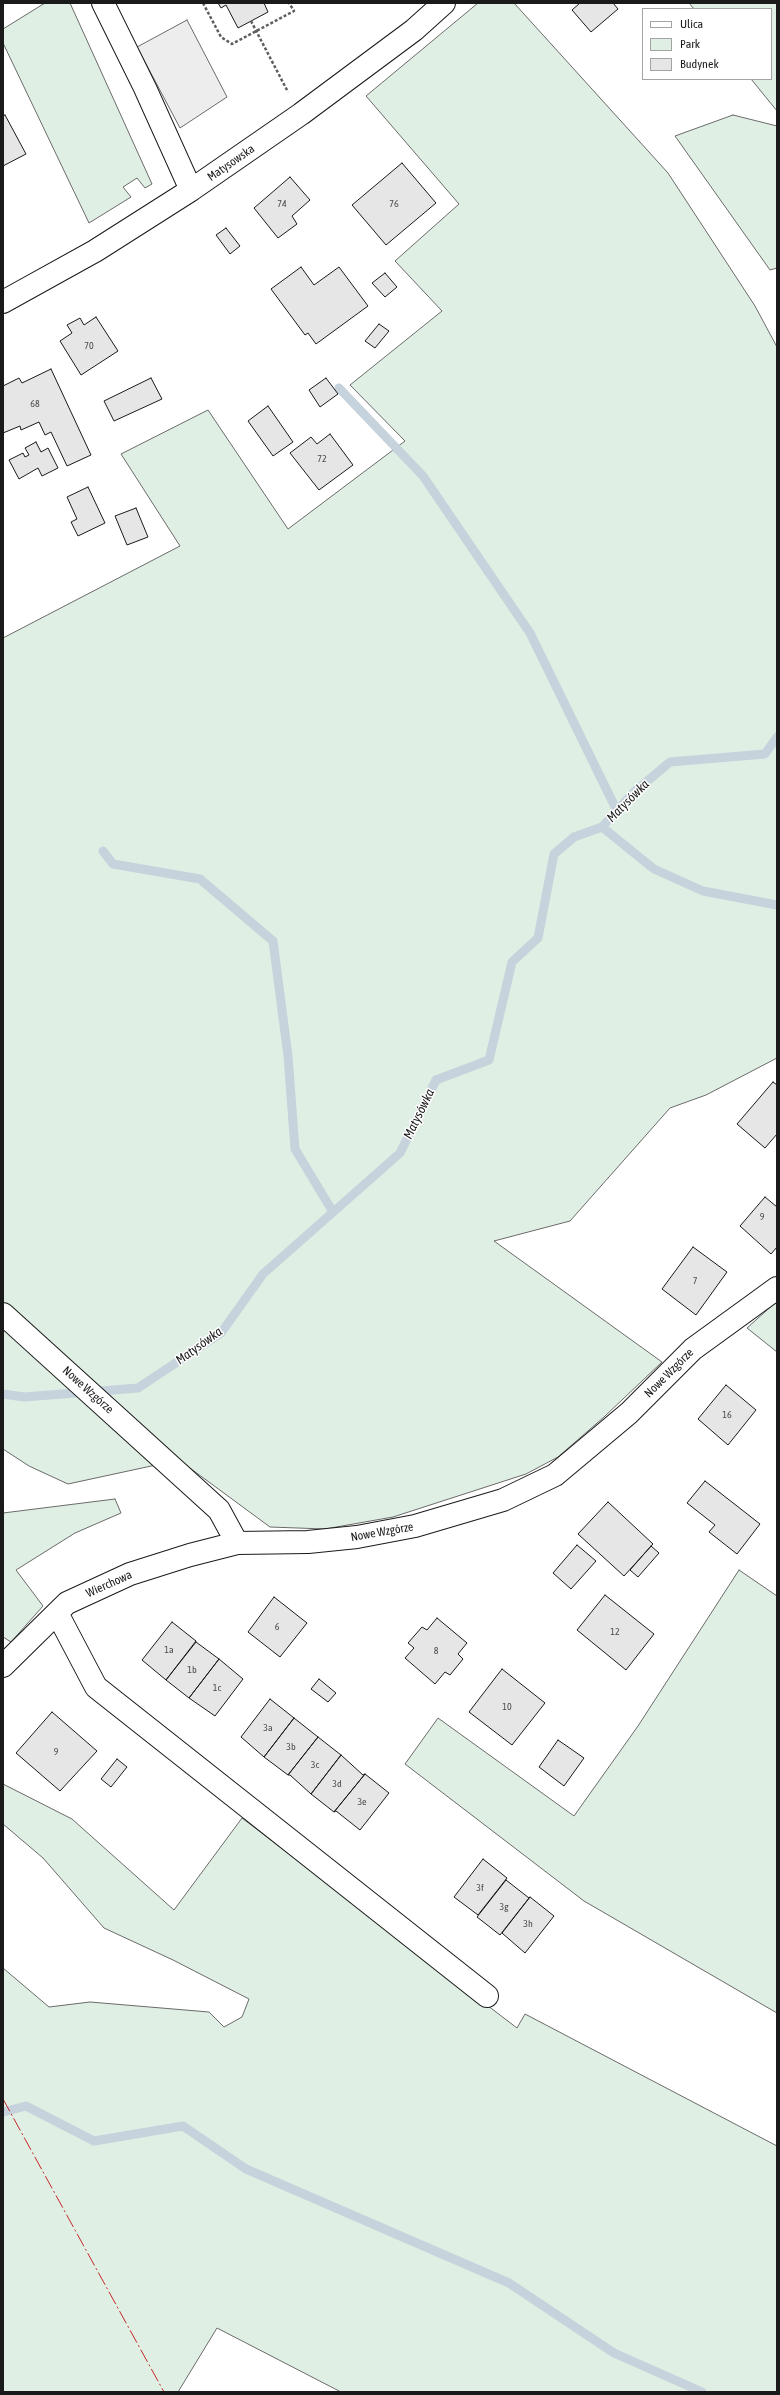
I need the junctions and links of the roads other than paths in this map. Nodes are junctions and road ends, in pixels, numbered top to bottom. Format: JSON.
{"nodes":[{"id":1,"x":103,"y":3,"type":"edge"},
{"id":2,"x":444,"y":3,"type":"edge"},
{"id":3,"x":191,"y":190,"type":"junction"},
{"id":4,"x":3,"y":302,"type":"edge"},
{"id":5,"x":777,"y":1288,"type":"edge"},
{"id":6,"x":3,"y":1314,"type":"edge"},
{"id":7,"x":238,"y":1543,"type":"junction"},
{"id":8,"x":57,"y":1613,"type":"junction"},
{"id":9,"x":3,"y":1666,"type":"edge"},
{"id":10,"x":487,"y":1996,"type":"dead end"}],
"edges":[{"from":1,"to":3,"type":"street"},
{"from":2,"to":3,"type":"street","name":"Matysowska"},
{"from":3,"to":4,"type":"street","name":"Matysowska"},
{"from":5,"to":7,"type":"street","name":"Nowe Wzgórze"},
{"from":6,"to":7,"type":"street","name":"Nowe Wzgórze"},
{"from":7,"to":8,"type":"street","name":"Wierchowa"},
{"from":8,"to":9,"type":"street","name":"Wierchowa"},
{"from":8,"to":10,"type":"street"}]}
